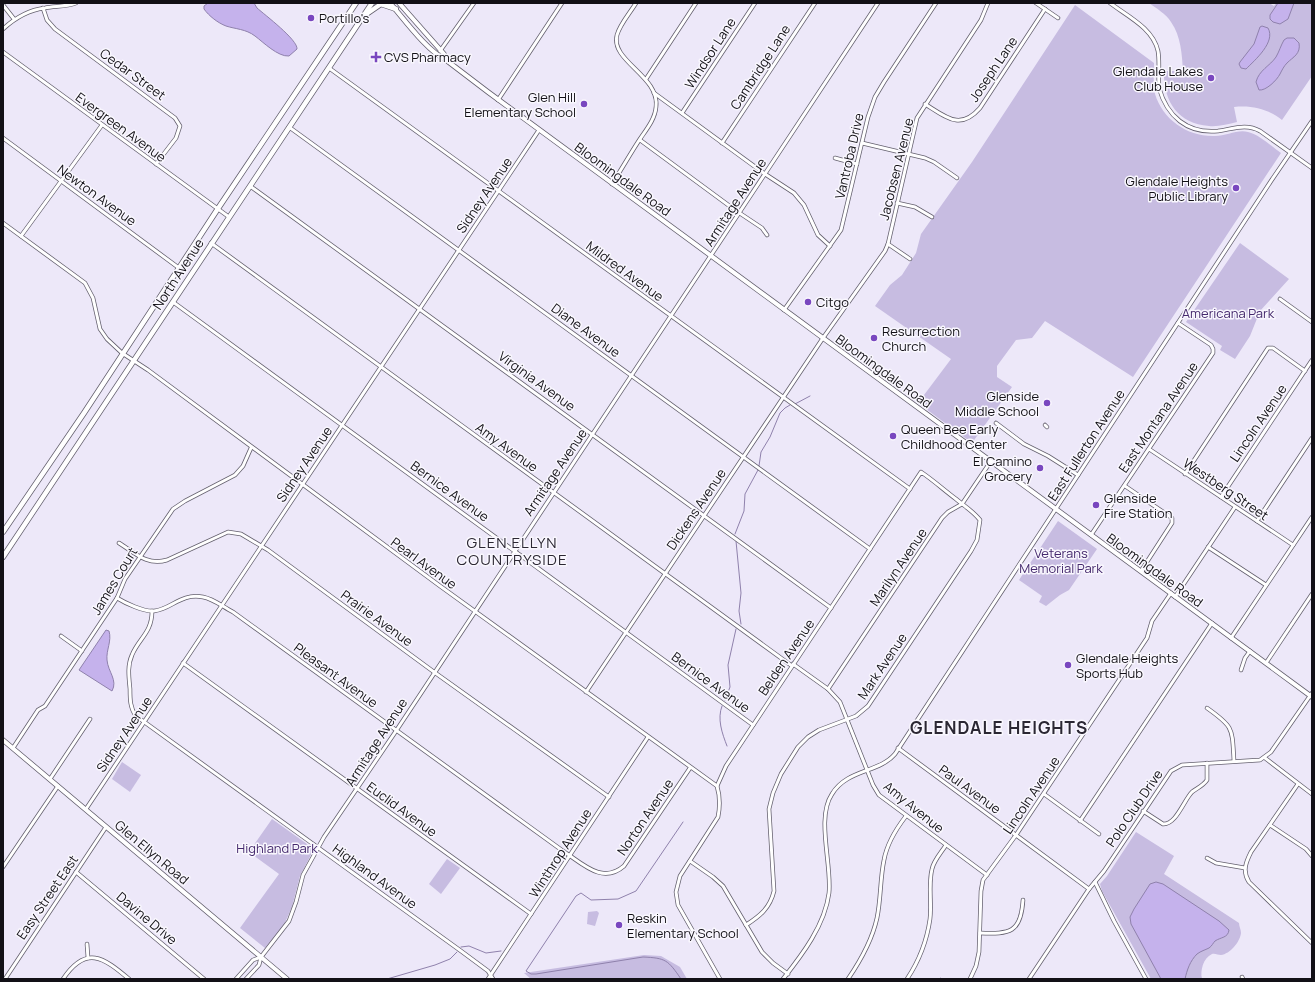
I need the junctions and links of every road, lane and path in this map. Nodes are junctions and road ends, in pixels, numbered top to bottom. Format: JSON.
{"nodes":[{"id":1,"x":76,"y":3,"type":"edge"},
{"id":2,"x":356,"y":3,"type":"edge"},
{"id":3,"x":372,"y":3,"type":"edge"},
{"id":4,"x":390,"y":3,"type":"edge"},
{"id":5,"x":399,"y":3,"type":"edge"},
{"id":6,"x":474,"y":3,"type":"edge"},
{"id":7,"x":562,"y":3,"type":"edge"},
{"id":8,"x":636,"y":3,"type":"edge"},
{"id":9,"x":696,"y":3,"type":"edge"},
{"id":10,"x":755,"y":3,"type":"edge"},
{"id":11,"x":815,"y":3,"type":"edge"},
{"id":12,"x":878,"y":3,"type":"edge"},
{"id":13,"x":988,"y":3,"type":"edge"},
{"id":14,"x":1036,"y":3,"type":"edge"},
{"id":15,"x":1110,"y":3,"type":"edge"},
{"id":16,"x":935,"y":4,"type":"edge"},
{"id":17,"x":3,"y":5,"type":"edge"},
{"id":18,"x":43,"y":8,"type":"junction"},
{"id":19,"x":396,"y":9,"type":"junction"},
{"id":20,"x":1045,"y":9,"type":"junction"},
{"id":21,"x":364,"y":16,"type":"junction"},
{"id":22,"x":1058,"y":18,"type":"dead end"},
{"id":23,"x":14,"y":19,"type":"junction"},
{"id":24,"x":3,"y":29,"type":"edge"},
{"id":25,"x":440,"y":51,"type":"junction"},
{"id":26,"x":3,"y":52,"type":"edge"},
{"id":27,"x":446,"y":60,"type":"junction"},
{"id":28,"x":329,"y":68,"type":"junction"},
{"id":29,"x":646,"y":79,"type":"junction"},
{"id":30,"x":654,"y":93,"type":"junction"},
{"id":31,"x":498,"y":100,"type":"junction"},
{"id":32,"x":926,"y":104,"type":"junction"},
{"id":33,"x":682,"y":113,"type":"junction"},
{"id":34,"x":1312,"y":121,"type":"edge"},
{"id":35,"x":102,"y":125,"type":"junction"},
{"id":36,"x":289,"y":127,"type":"junction"},
{"id":37,"x":539,"y":130,"type":"junction"},
{"id":38,"x":3,"y":138,"type":"edge"},
{"id":39,"x":640,"y":140,"type":"junction"},
{"id":40,"x":722,"y":142,"type":"junction"},
{"id":41,"x":862,"y":143,"type":"junction"},
{"id":42,"x":908,"y":153,"type":"junction"},
{"id":43,"x":1290,"y":153,"type":"junction"},
{"id":44,"x":835,"y":158,"type":"dead end"},
{"id":45,"x":156,"y":164,"type":"junction"},
{"id":46,"x":857,"y":164,"type":"junction"},
{"id":47,"x":1312,"y":168,"type":"edge"},
{"id":48,"x":765,"y":174,"type":"junction"},
{"id":49,"x":958,"y":178,"type":"dead end"},
{"id":50,"x":61,"y":181,"type":"junction"},
{"id":51,"x":612,"y":184,"type":"junction"},
{"id":52,"x":250,"y":186,"type":"junction"},
{"id":53,"x":498,"y":192,"type":"junction"},
{"id":54,"x":897,"y":203,"type":"junction"},
{"id":55,"x":217,"y":210,"type":"junction"},
{"id":56,"x":740,"y":213,"type":"junction"},
{"id":57,"x":932,"y":217,"type":"dead end"},
{"id":58,"x":228,"y":218,"type":"junction"},
{"id":59,"x":3,"y":223,"type":"edge"},
{"id":60,"x":767,"y":235,"type":"dead end"},
{"id":61,"x":22,"y":236,"type":"junction"},
{"id":62,"x":211,"y":243,"type":"junction"},
{"id":63,"x":888,"y":244,"type":"junction"},
{"id":64,"x":830,"y":246,"type":"junction"},
{"id":65,"x":458,"y":250,"type":"junction"},
{"id":66,"x":711,"y":256,"type":"junction"},
{"id":67,"x":910,"y":259,"type":"dead end"},
{"id":68,"x":179,"y":268,"type":"junction"},
{"id":69,"x":1280,"y":300,"type":"dead end"},
{"id":70,"x":173,"y":302,"type":"junction"},
{"id":71,"x":420,"y":308,"type":"junction"},
{"id":72,"x":784,"y":310,"type":"junction"},
{"id":73,"x":670,"y":317,"type":"junction"},
{"id":74,"x":1312,"y":322,"type":"edge"},
{"id":75,"x":1178,"y":323,"type":"junction"},
{"id":76,"x":823,"y":338,"type":"junction"},
{"id":77,"x":122,"y":353,"type":"junction"},
{"id":78,"x":1312,"y":360,"type":"edge"},
{"id":79,"x":134,"y":361,"type":"junction"},
{"id":80,"x":381,"y":367,"type":"junction"},
{"id":81,"x":1305,"y":371,"type":"junction"},
{"id":82,"x":631,"y":375,"type":"junction"},
{"id":83,"x":783,"y":398,"type":"junction"},
{"id":84,"x":996,"y":423,"type":"dead end"},
{"id":85,"x":342,"y":425,"type":"junction"},
{"id":86,"x":592,"y":434,"type":"junction"},
{"id":87,"x":1312,"y":438,"type":"edge"},
{"id":88,"x":251,"y":448,"type":"junction"},
{"id":89,"x":1149,"y":449,"type":"junction"},
{"id":90,"x":743,"y":457,"type":"junction"},
{"id":91,"x":991,"y":461,"type":"junction"},
{"id":92,"x":1185,"y":474,"type":"junction"},
{"id":93,"x":1078,"y":475,"type":"junction"},
{"id":94,"x":302,"y":486,"type":"junction"},
{"id":95,"x":1125,"y":486,"type":"junction"},
{"id":96,"x":910,"y":489,"type":"junction"},
{"id":97,"x":554,"y":493,"type":"junction"},
{"id":98,"x":1221,"y":497,"type":"junction"},
{"id":99,"x":962,"y":504,"type":"junction"},
{"id":100,"x":1235,"y":507,"type":"junction"},
{"id":101,"x":1056,"y":510,"type":"junction"},
{"id":102,"x":704,"y":515,"type":"junction"},
{"id":103,"x":1312,"y":516,"type":"edge"},
{"id":104,"x":1257,"y":521,"type":"junction"},
{"id":105,"x":3,"y":532,"type":"edge"},
{"id":106,"x":1092,"y":535,"type":"junction"},
{"id":107,"x":119,"y":542,"type":"dead end"},
{"id":108,"x":1293,"y":545,"type":"junction"},
{"id":109,"x":260,"y":546,"type":"junction"},
{"id":110,"x":1208,"y":547,"type":"junction"},
{"id":111,"x":870,"y":549,"type":"junction"},
{"id":112,"x":515,"y":551,"type":"junction"},
{"id":113,"x":140,"y":556,"type":"junction"},
{"id":114,"x":3,"y":557,"type":"edge"},
{"id":115,"x":1141,"y":571,"type":"junction"},
{"id":116,"x":665,"y":574,"type":"junction"},
{"id":117,"x":1266,"y":585,"type":"junction"},
{"id":118,"x":1171,"y":593,"type":"junction"},
{"id":119,"x":1312,"y":594,"type":"edge"},
{"id":120,"x":1175,"y":596,"type":"junction"},
{"id":121,"x":116,"y":598,"type":"junction"},
{"id":122,"x":222,"y":606,"type":"junction"},
{"id":123,"x":831,"y":608,"type":"junction"},
{"id":124,"x":152,"y":611,"type":"junction"},
{"id":125,"x":474,"y":611,"type":"junction"},
{"id":126,"x":1212,"y":623,"type":"junction"},
{"id":127,"x":626,"y":632,"type":"junction"},
{"id":128,"x":61,"y":636,"type":"dead end"},
{"id":129,"x":1231,"y":638,"type":"junction"},
{"id":130,"x":82,"y":651,"type":"junction"},
{"id":131,"x":1250,"y":651,"type":"junction"},
{"id":132,"x":183,"y":663,"type":"junction"},
{"id":133,"x":1266,"y":663,"type":"junction"},
{"id":134,"x":793,"y":665,"type":"junction"},
{"id":135,"x":1241,"y":670,"type":"dead end"},
{"id":136,"x":434,"y":672,"type":"junction"},
{"id":137,"x":828,"y":689,"type":"junction"},
{"id":138,"x":586,"y":692,"type":"junction"},
{"id":139,"x":1311,"y":695,"type":"edge"},
{"id":140,"x":1207,"y":708,"type":"dead end"},
{"id":141,"x":90,"y":719,"type":"dead end"},
{"id":142,"x":847,"y":719,"type":"junction"},
{"id":143,"x":145,"y":722,"type":"junction"},
{"id":144,"x":753,"y":724,"type":"junction"},
{"id":145,"x":396,"y":731,"type":"junction"},
{"id":146,"x":648,"y":737,"type":"junction"},
{"id":147,"x":3,"y":740,"type":"edge"},
{"id":148,"x":13,"y":748,"type":"junction"},
{"id":149,"x":898,"y":748,"type":"junction"},
{"id":150,"x":1265,"y":758,"type":"junction"},
{"id":151,"x":1234,"y":761,"type":"junction"},
{"id":152,"x":1207,"y":763,"type":"junction"},
{"id":153,"x":690,"y":768,"type":"junction"},
{"id":154,"x":866,"y":770,"type":"junction"},
{"id":155,"x":50,"y":779,"type":"junction"},
{"id":156,"x":1298,"y":784,"type":"junction"},
{"id":157,"x":58,"y":786,"type":"junction"},
{"id":158,"x":717,"y":786,"type":"junction"},
{"id":159,"x":357,"y":789,"type":"junction"},
{"id":160,"x":1044,"y":794,"type":"junction"},
{"id":161,"x":1312,"y":794,"type":"edge"},
{"id":162,"x":609,"y":797,"type":"junction"},
{"id":163,"x":86,"y":809,"type":"junction"},
{"id":164,"x":1143,"y":811,"type":"junction"},
{"id":165,"x":906,"y":816,"type":"junction"},
{"id":166,"x":1080,"y":820,"type":"junction"},
{"id":167,"x":1270,"y":825,"type":"junction"},
{"id":168,"x":106,"y":827,"type":"junction"},
{"id":169,"x":1099,"y":834,"type":"dead end"},
{"id":170,"x":1016,"y":835,"type":"junction"},
{"id":171,"x":946,"y":845,"type":"junction"},
{"id":172,"x":318,"y":848,"type":"junction"},
{"id":173,"x":570,"y":856,"type":"junction"},
{"id":174,"x":1312,"y":856,"type":"edge"},
{"id":175,"x":1207,"y":858,"type":"dead end"},
{"id":176,"x":690,"y":861,"type":"junction"},
{"id":177,"x":3,"y":867,"type":"edge"},
{"id":178,"x":1245,"y":868,"type":"junction"},
{"id":179,"x":76,"y":872,"type":"junction"},
{"id":180,"x":986,"y":875,"type":"junction"},
{"id":181,"x":1095,"y":882,"type":"junction"},
{"id":182,"x":1089,"y":889,"type":"junction"},
{"id":183,"x":1023,"y":900,"type":"dead end"},
{"id":184,"x":531,"y":914,"type":"junction"},
{"id":185,"x":746,"y":925,"type":"junction"},
{"id":186,"x":980,"y":933,"type":"junction"},
{"id":187,"x":1312,"y":943,"type":"edge"},
{"id":188,"x":87,"y":944,"type":"dead end"},
{"id":189,"x":261,"y":957,"type":"junction"},
{"id":190,"x":88,"y":958,"type":"junction"},
{"id":191,"x":788,"y":974,"type":"junction"},
{"id":192,"x":491,"y":975,"type":"junction"},
{"id":193,"x":5,"y":979,"type":"edge"},
{"id":194,"x":63,"y":979,"type":"edge"},
{"id":195,"x":129,"y":979,"type":"edge"},
{"id":196,"x":204,"y":979,"type":"edge"},
{"id":197,"x":236,"y":979,"type":"edge"},
{"id":198,"x":246,"y":979,"type":"edge"},
{"id":199,"x":287,"y":979,"type":"edge"},
{"id":200,"x":488,"y":979,"type":"edge"},
{"id":201,"x":493,"y":979,"type":"edge"},
{"id":202,"x":720,"y":979,"type":"edge"},
{"id":203,"x":783,"y":979,"type":"edge"},
{"id":204,"x":848,"y":979,"type":"edge"},
{"id":205,"x":907,"y":979,"type":"edge"},
{"id":206,"x":970,"y":979,"type":"edge"},
{"id":207,"x":1029,"y":979,"type":"edge"},
{"id":208,"x":1146,"y":979,"type":"edge"}],
"edges":[{"from":1,"to":18,"type":"street"},
{"from":2,"to":55,"type":"main road","name":"North Avenue"},
{"from":3,"to":21,"type":"main road","name":"North Avenue"},
{"from":4,"to":19,"type":"main road","name":"Bloomingdale Road"},
{"from":5,"to":25,"type":"main road","name":"Bloomingdale Road"},
{"from":6,"to":25,"type":"street"},
{"from":7,"to":31,"type":"street"},
{"from":8,"to":29,"type":"street"},
{"from":9,"to":29,"type":"street"},
{"from":10,"to":33,"type":"street","name":"Windsor Lane"},
{"from":11,"to":40,"type":"street","name":"Cambridge Lane"},
{"from":12,"to":48,"type":"street","name":"Armitage Avenue"},
{"from":13,"to":32,"type":"street","name":"Jacobsen Avenue"},
{"from":14,"to":20,"type":"street"},
{"from":15,"to":43,"type":"street"},
{"from":16,"to":41,"type":"street","name":"Vantroba Drive"},
{"from":17,"to":23,"type":"street"},
{"from":18,"to":23,"type":"street"},
{"from":18,"to":45,"type":"street","name":"Cedar Street"},
{"from":19,"to":21,"type":"main road"},
{"from":19,"to":27,"type":"main road","name":"Bloomingdale Road"},
{"from":20,"to":22,"type":"street"},
{"from":20,"to":32,"type":"street","name":"Joseph Lane"},
{"from":21,"to":28,"type":"main road","name":"North Avenue"},
{"from":23,"to":24,"type":"street"},
{"from":25,"to":27,"type":"main road","name":"Bloomingdale Road"},
{"from":26,"to":35,"type":"street","name":"Evergreen Avenue"},
{"from":27,"to":31,"type":"main road","name":"Bloomingdale Road"},
{"from":28,"to":36,"type":"main road","name":"North Avenue"},
{"from":28,"to":53,"type":"street","name":"Mildred Avenue"},
{"from":29,"to":30,"type":"street"},
{"from":30,"to":33,"type":"street"},
{"from":30,"to":39,"type":"street"},
{"from":31,"to":37,"type":"main road","name":"Bloomingdale Road"},
{"from":32,"to":42,"type":"street","name":"Jacobsen Avenue"},
{"from":33,"to":40,"type":"street"},
{"from":34,"to":43,"type":"street","name":"East Fullerton Avenue"},
{"from":35,"to":45,"type":"street","name":"Evergreen Avenue"},
{"from":35,"to":50,"type":"street"},
{"from":36,"to":52,"type":"main road","name":"North Avenue"},
{"from":36,"to":65,"type":"street","name":"Diane Avenue"},
{"from":37,"to":51,"type":"main road","name":"Bloomingdale Road"},
{"from":37,"to":53,"type":"street","name":"Sidney Avenue"},
{"from":38,"to":50,"type":"street","name":"Newton Avenue"},
{"from":39,"to":51,"type":"street"},
{"from":39,"to":56,"type":"street"},
{"from":40,"to":48,"type":"street"},
{"from":41,"to":42,"type":"street"},
{"from":41,"to":46,"type":"street","name":"Vantroba Drive"},
{"from":42,"to":49,"type":"street"},
{"from":42,"to":54,"type":"street","name":"Jacobsen Avenue"},
{"from":43,"to":47,"type":"street"},
{"from":43,"to":75,"type":"street","name":"East Fullerton Avenue"},
{"from":44,"to":46,"type":"street"},
{"from":45,"to":55,"type":"street","name":"Evergreen Avenue"},
{"from":46,"to":64,"type":"street","name":"Vantroba Drive"},
{"from":48,"to":56,"type":"street","name":"Armitage Avenue"},
{"from":48,"to":64,"type":"street"},
{"from":50,"to":61,"type":"street"},
{"from":50,"to":68,"type":"street","name":"Newton Avenue"},
{"from":51,"to":66,"type":"main road","name":"Bloomingdale Road"},
{"from":52,"to":58,"type":"main road","name":"North Avenue"},
{"from":52,"to":71,"type":"street","name":"Virginia Avenue"},
{"from":53,"to":65,"type":"street","name":"Sidney Avenue"},
{"from":53,"to":73,"type":"street","name":"Mildred Avenue"},
{"from":54,"to":57,"type":"street"},
{"from":54,"to":63,"type":"street","name":"Jacobsen Avenue"},
{"from":55,"to":58,"type":"street","name":"Evergreen Avenue"},
{"from":55,"to":68,"type":"main road","name":"North Avenue"},
{"from":56,"to":60,"type":"street"},
{"from":56,"to":66,"type":"street","name":"Armitage Avenue"},
{"from":58,"to":62,"type":"main road","name":"North Avenue"},
{"from":59,"to":61,"type":"street","name":"Pearl Avenue"},
{"from":61,"to":77,"type":"street","name":"Pearl Avenue"},
{"from":62,"to":70,"type":"main road","name":"North Avenue"},
{"from":62,"to":80,"type":"street","name":"Amy Avenue"},
{"from":63,"to":67,"type":"street"},
{"from":63,"to":76,"type":"street","name":"Jacobsen Avenue"},
{"from":64,"to":72,"type":"street","name":"Vantroba Drive"},
{"from":65,"to":71,"type":"street","name":"Sidney Avenue"},
{"from":65,"to":82,"type":"street","name":"Diane Avenue"},
{"from":66,"to":72,"type":"main road","name":"Bloomingdale Road"},
{"from":66,"to":73,"type":"street","name":"Armitage Avenue"},
{"from":68,"to":77,"type":"main road","name":"North Avenue"},
{"from":69,"to":74,"type":"street"},
{"from":70,"to":79,"type":"main road","name":"North Avenue"},
{"from":70,"to":85,"type":"street","name":"Bernice Avenue"},
{"from":71,"to":80,"type":"street","name":"Sidney Avenue"},
{"from":71,"to":86,"type":"street","name":"Virginia Avenue"},
{"from":72,"to":76,"type":"main road","name":"Bloomingdale Road"},
{"from":73,"to":82,"type":"street","name":"Armitage Avenue"},
{"from":73,"to":83,"type":"street","name":"Mildred Avenue"},
{"from":75,"to":89,"type":"street","name":"East Montana Avenue"},
{"from":75,"to":93,"type":"street","name":"East Fullerton Avenue"},
{"from":76,"to":83,"type":"street","name":"Dickens Avenue"},
{"from":76,"to":91,"type":"main road","name":"Bloomingdale Road"},
{"from":77,"to":79,"type":"street","name":"Pearl Avenue"},
{"from":77,"to":105,"type":"main road","name":"North Avenue"},
{"from":78,"to":81,"type":"street","name":"Lincoln Avenue"},
{"from":79,"to":88,"type":"street","name":"Pearl Avenue"},
{"from":79,"to":114,"type":"main road","name":"North Avenue"},
{"from":80,"to":85,"type":"street","name":"Sidney Avenue"},
{"from":80,"to":97,"type":"street","name":"Amy Avenue"},
{"from":81,"to":92,"type":"street"},
{"from":81,"to":98,"type":"street","name":"Lincoln Avenue"},
{"from":82,"to":86,"type":"street","name":"Armitage Avenue"},
{"from":82,"to":90,"type":"street","name":"Diane Avenue"},
{"from":83,"to":90,"type":"street","name":"Dickens Avenue"},
{"from":83,"to":96,"type":"street","name":"Mildred Avenue"},
{"from":84,"to":93,"type":"street"},
{"from":85,"to":94,"type":"street","name":"Sidney Avenue"},
{"from":85,"to":112,"type":"street","name":"Bernice Avenue"},
{"from":86,"to":97,"type":"street","name":"Armitage Avenue"},
{"from":86,"to":102,"type":"street","name":"Virginia Avenue"},
{"from":87,"to":104,"type":"street"},
{"from":88,"to":94,"type":"street","name":"Pearl Avenue"},
{"from":88,"to":113,"type":"street","name":"James Court"},
{"from":89,"to":92,"type":"street","name":"Westberg Street"},
{"from":89,"to":95,"type":"street","name":"East Montana Avenue"},
{"from":90,"to":102,"type":"street","name":"Dickens Avenue"},
{"from":90,"to":111,"type":"street","name":"Diane Avenue"},
{"from":91,"to":99,"type":"street","name":"Marilyn Avenue"},
{"from":91,"to":101,"type":"main road","name":"Bloomingdale Road"},
{"from":92,"to":98,"type":"street","name":"Westberg Street"},
{"from":93,"to":101,"type":"street","name":"East Fullerton Avenue"},
{"from":94,"to":109,"type":"street","name":"Sidney Avenue"},
{"from":94,"to":125,"type":"street","name":"Pearl Avenue"},
{"from":95,"to":106,"type":"street","name":"East Montana Avenue"},
{"from":95,"to":115,"type":"street"},
{"from":96,"to":99,"type":"street","name":"Belden Avenue"},
{"from":96,"to":111,"type":"street","name":"Belden Avenue"},
{"from":97,"to":112,"type":"street","name":"Armitage Avenue"},
{"from":97,"to":116,"type":"street","name":"Amy Avenue"},
{"from":98,"to":100,"type":"street","name":"Westberg Street"},
{"from":99,"to":137,"type":"street","name":"Marilyn Avenue"},
{"from":99,"to":142,"type":"street","name":"Mark Avenue"},
{"from":100,"to":104,"type":"street","name":"Westberg Street"},
{"from":100,"to":110,"type":"street"},
{"from":101,"to":106,"type":"main road","name":"Bloomingdale Road"},
{"from":101,"to":149,"type":"street","name":"East Fullerton Avenue"},
{"from":102,"to":116,"type":"street","name":"Dickens Avenue"},
{"from":102,"to":123,"type":"street","name":"Virginia Avenue"},
{"from":103,"to":108,"type":"street"},
{"from":104,"to":108,"type":"street","name":"Westberg Street"},
{"from":106,"to":115,"type":"main road","name":"Bloomingdale Road"},
{"from":107,"to":113,"type":"street","name":"Prairie Avenue"},
{"from":108,"to":117,"type":"street"},
{"from":109,"to":113,"type":"street","name":"Prairie Avenue"},
{"from":109,"to":122,"type":"street","name":"Sidney Avenue"},
{"from":109,"to":136,"type":"street","name":"Prairie Avenue"},
{"from":110,"to":117,"type":"street"},
{"from":110,"to":120,"type":"street"},
{"from":111,"to":123,"type":"street","name":"Belden Avenue"},
{"from":112,"to":125,"type":"street","name":"Armitage Avenue"},
{"from":112,"to":127,"type":"street","name":"Bernice Avenue"},
{"from":113,"to":121,"type":"street","name":"James Court"},
{"from":115,"to":118,"type":"main road","name":"Bloomingdale Road"},
{"from":116,"to":127,"type":"street","name":"Dickens Avenue"},
{"from":116,"to":134,"type":"street","name":"Amy Avenue"},
{"from":117,"to":129,"type":"street"},
{"from":118,"to":120,"type":"main road","name":"Bloomingdale Road"},
{"from":118,"to":160,"type":"street","name":"Lincoln Avenue"},
{"from":119,"to":133,"type":"street"},
{"from":120,"to":126,"type":"main road","name":"Bloomingdale Road"},
{"from":121,"to":124,"type":"street"},
{"from":121,"to":130,"type":"street","name":"James Court"},
{"from":122,"to":124,"type":"street","name":"Pleasant Avenue"},
{"from":122,"to":132,"type":"street","name":"Sidney Avenue"},
{"from":122,"to":145,"type":"street","name":"Pleasant Avenue"},
{"from":123,"to":134,"type":"street","name":"Belden Avenue"},
{"from":124,"to":143,"type":"street","name":"Highland Avenue"},
{"from":125,"to":136,"type":"street","name":"Armitage Avenue"},
{"from":125,"to":138,"type":"street","name":"Pearl Avenue"},
{"from":126,"to":129,"type":"main road","name":"Bloomingdale Road"},
{"from":126,"to":166,"type":"street"},
{"from":127,"to":138,"type":"street","name":"Dickens Avenue"},
{"from":127,"to":144,"type":"street","name":"Bernice Avenue"},
{"from":128,"to":130,"type":"street"},
{"from":129,"to":131,"type":"main road","name":"Bloomingdale Road"},
{"from":130,"to":148,"type":"street","name":"James Court"},
{"from":131,"to":133,"type":"main road","name":"Bloomingdale Road"},
{"from":131,"to":135,"type":"street"},
{"from":132,"to":143,"type":"street","name":"Sidney Avenue"},
{"from":132,"to":159,"type":"street","name":"Euclid Avenue"},
{"from":133,"to":139,"type":"main road","name":"Bloomingdale Road"},
{"from":134,"to":137,"type":"street","name":"Amy Avenue"},
{"from":134,"to":144,"type":"street","name":"Belden Avenue"},
{"from":136,"to":145,"type":"street","name":"Armitage Avenue"},
{"from":136,"to":162,"type":"street","name":"Prairie Avenue"},
{"from":137,"to":142,"type":"street","name":"Amy Avenue"},
{"from":138,"to":146,"type":"street","name":"Pearl Avenue"},
{"from":139,"to":150,"type":"street"},
{"from":140,"to":151,"type":"street"},
{"from":141,"to":155,"type":"street"},
{"from":142,"to":154,"type":"street","name":"Amy Avenue"},
{"from":142,"to":185,"type":"street","name":"Mark Avenue"},
{"from":143,"to":163,"type":"street","name":"Sidney Avenue"},
{"from":143,"to":172,"type":"street","name":"Highland Avenue"},
{"from":144,"to":158,"type":"street","name":"Belden Avenue"},
{"from":145,"to":159,"type":"street","name":"Armitage Avenue"},
{"from":145,"to":173,"type":"street","name":"Pleasant Avenue"},
{"from":146,"to":153,"type":"street","name":"Pearl Avenue"},
{"from":146,"to":162,"type":"street","name":"Winthrop Avenue"},
{"from":147,"to":148,"type":"main road","name":"Glen Ellyn Road"},
{"from":148,"to":155,"type":"main road","name":"Glen Ellyn Road"},
{"from":149,"to":154,"type":"street","name":"East Fullerton Avenue"},
{"from":149,"to":170,"type":"street","name":"Paul Avenue"},
{"from":150,"to":151,"type":"street","name":"Polo Club Drive"},
{"from":150,"to":156,"type":"street"},
{"from":151,"to":152,"type":"street","name":"Polo Club Drive"},
{"from":152,"to":164,"type":"street","name":"Polo Club Drive"},
{"from":152,"to":164,"type":"street"},
{"from":153,"to":158,"type":"street","name":"Pearl Avenue"},
{"from":153,"to":173,"type":"street","name":"Norton Avenue"},
{"from":154,"to":165,"type":"street","name":"Amy Avenue"},
{"from":154,"to":191,"type":"street","name":"East Fullerton Avenue"},
{"from":155,"to":157,"type":"main road","name":"Glen Ellyn Road"},
{"from":156,"to":161,"type":"street"},
{"from":156,"to":167,"type":"street"},
{"from":157,"to":163,"type":"main road","name":"Glen Ellyn Road"},
{"from":157,"to":177,"type":"street"},
{"from":158,"to":176,"type":"street","name":"Belden Avenue"},
{"from":159,"to":172,"type":"street","name":"Armitage Avenue"},
{"from":159,"to":184,"type":"street","name":"Euclid Avenue"},
{"from":160,"to":166,"type":"street"},
{"from":160,"to":170,"type":"street","name":"Lincoln Avenue"},
{"from":162,"to":173,"type":"street","name":"Winthrop Avenue"},
{"from":163,"to":168,"type":"main road","name":"Glen Ellyn Road"},
{"from":164,"to":181,"type":"street","name":"Polo Club Drive"},
{"from":165,"to":171,"type":"street","name":"Amy Avenue"},
{"from":165,"to":204,"type":"street"},
{"from":166,"to":169,"type":"street"},
{"from":167,"to":174,"type":"street"},
{"from":167,"to":178,"type":"street"},
{"from":168,"to":179,"type":"street","name":"Easy Street East"},
{"from":168,"to":189,"type":"main road","name":"Glen Ellyn Road"},
{"from":170,"to":180,"type":"street","name":"Lincoln Avenue"},
{"from":170,"to":182,"type":"street","name":"Paul Avenue"},
{"from":171,"to":180,"type":"street","name":"Amy Avenue"},
{"from":171,"to":205,"type":"street"},
{"from":172,"to":189,"type":"street","name":"Armitage Avenue"},
{"from":172,"to":192,"type":"street","name":"Highland Avenue"},
{"from":173,"to":184,"type":"street","name":"Winthrop Avenue"},
{"from":175,"to":178,"type":"street"},
{"from":176,"to":185,"type":"street"},
{"from":176,"to":202,"type":"street","name":"Belden Avenue"},
{"from":178,"to":187,"type":"street"},
{"from":179,"to":193,"type":"street","name":"Easy Street East"},
{"from":179,"to":196,"type":"street","name":"Davine Drive"},
{"from":180,"to":186,"type":"street","name":"Lincoln Avenue"},
{"from":181,"to":182,"type":"street","name":"Polo Club Drive"},
{"from":181,"to":208,"type":"street"},
{"from":182,"to":207,"type":"street","name":"Polo Club Drive"},
{"from":183,"to":186,"type":"street"},
{"from":184,"to":192,"type":"street","name":"Winthrop Avenue"},
{"from":185,"to":191,"type":"street"},
{"from":186,"to":206,"type":"street","name":"Lincoln Avenue"},
{"from":188,"to":190,"type":"street"},
{"from":189,"to":197,"type":"street","name":"Armitage Avenue"},
{"from":189,"to":198,"type":"street","name":"Armitage Avenue"},
{"from":189,"to":199,"type":"main road","name":"Glen Ellyn Road"},
{"from":190,"to":194,"type":"street"},
{"from":190,"to":195,"type":"street"},
{"from":191,"to":203,"type":"street","name":"East Fullerton Avenue"},
{"from":192,"to":200,"type":"street","name":"Winthrop Avenue"},
{"from":192,"to":201,"type":"street","name":"Highland Avenue"}]}
